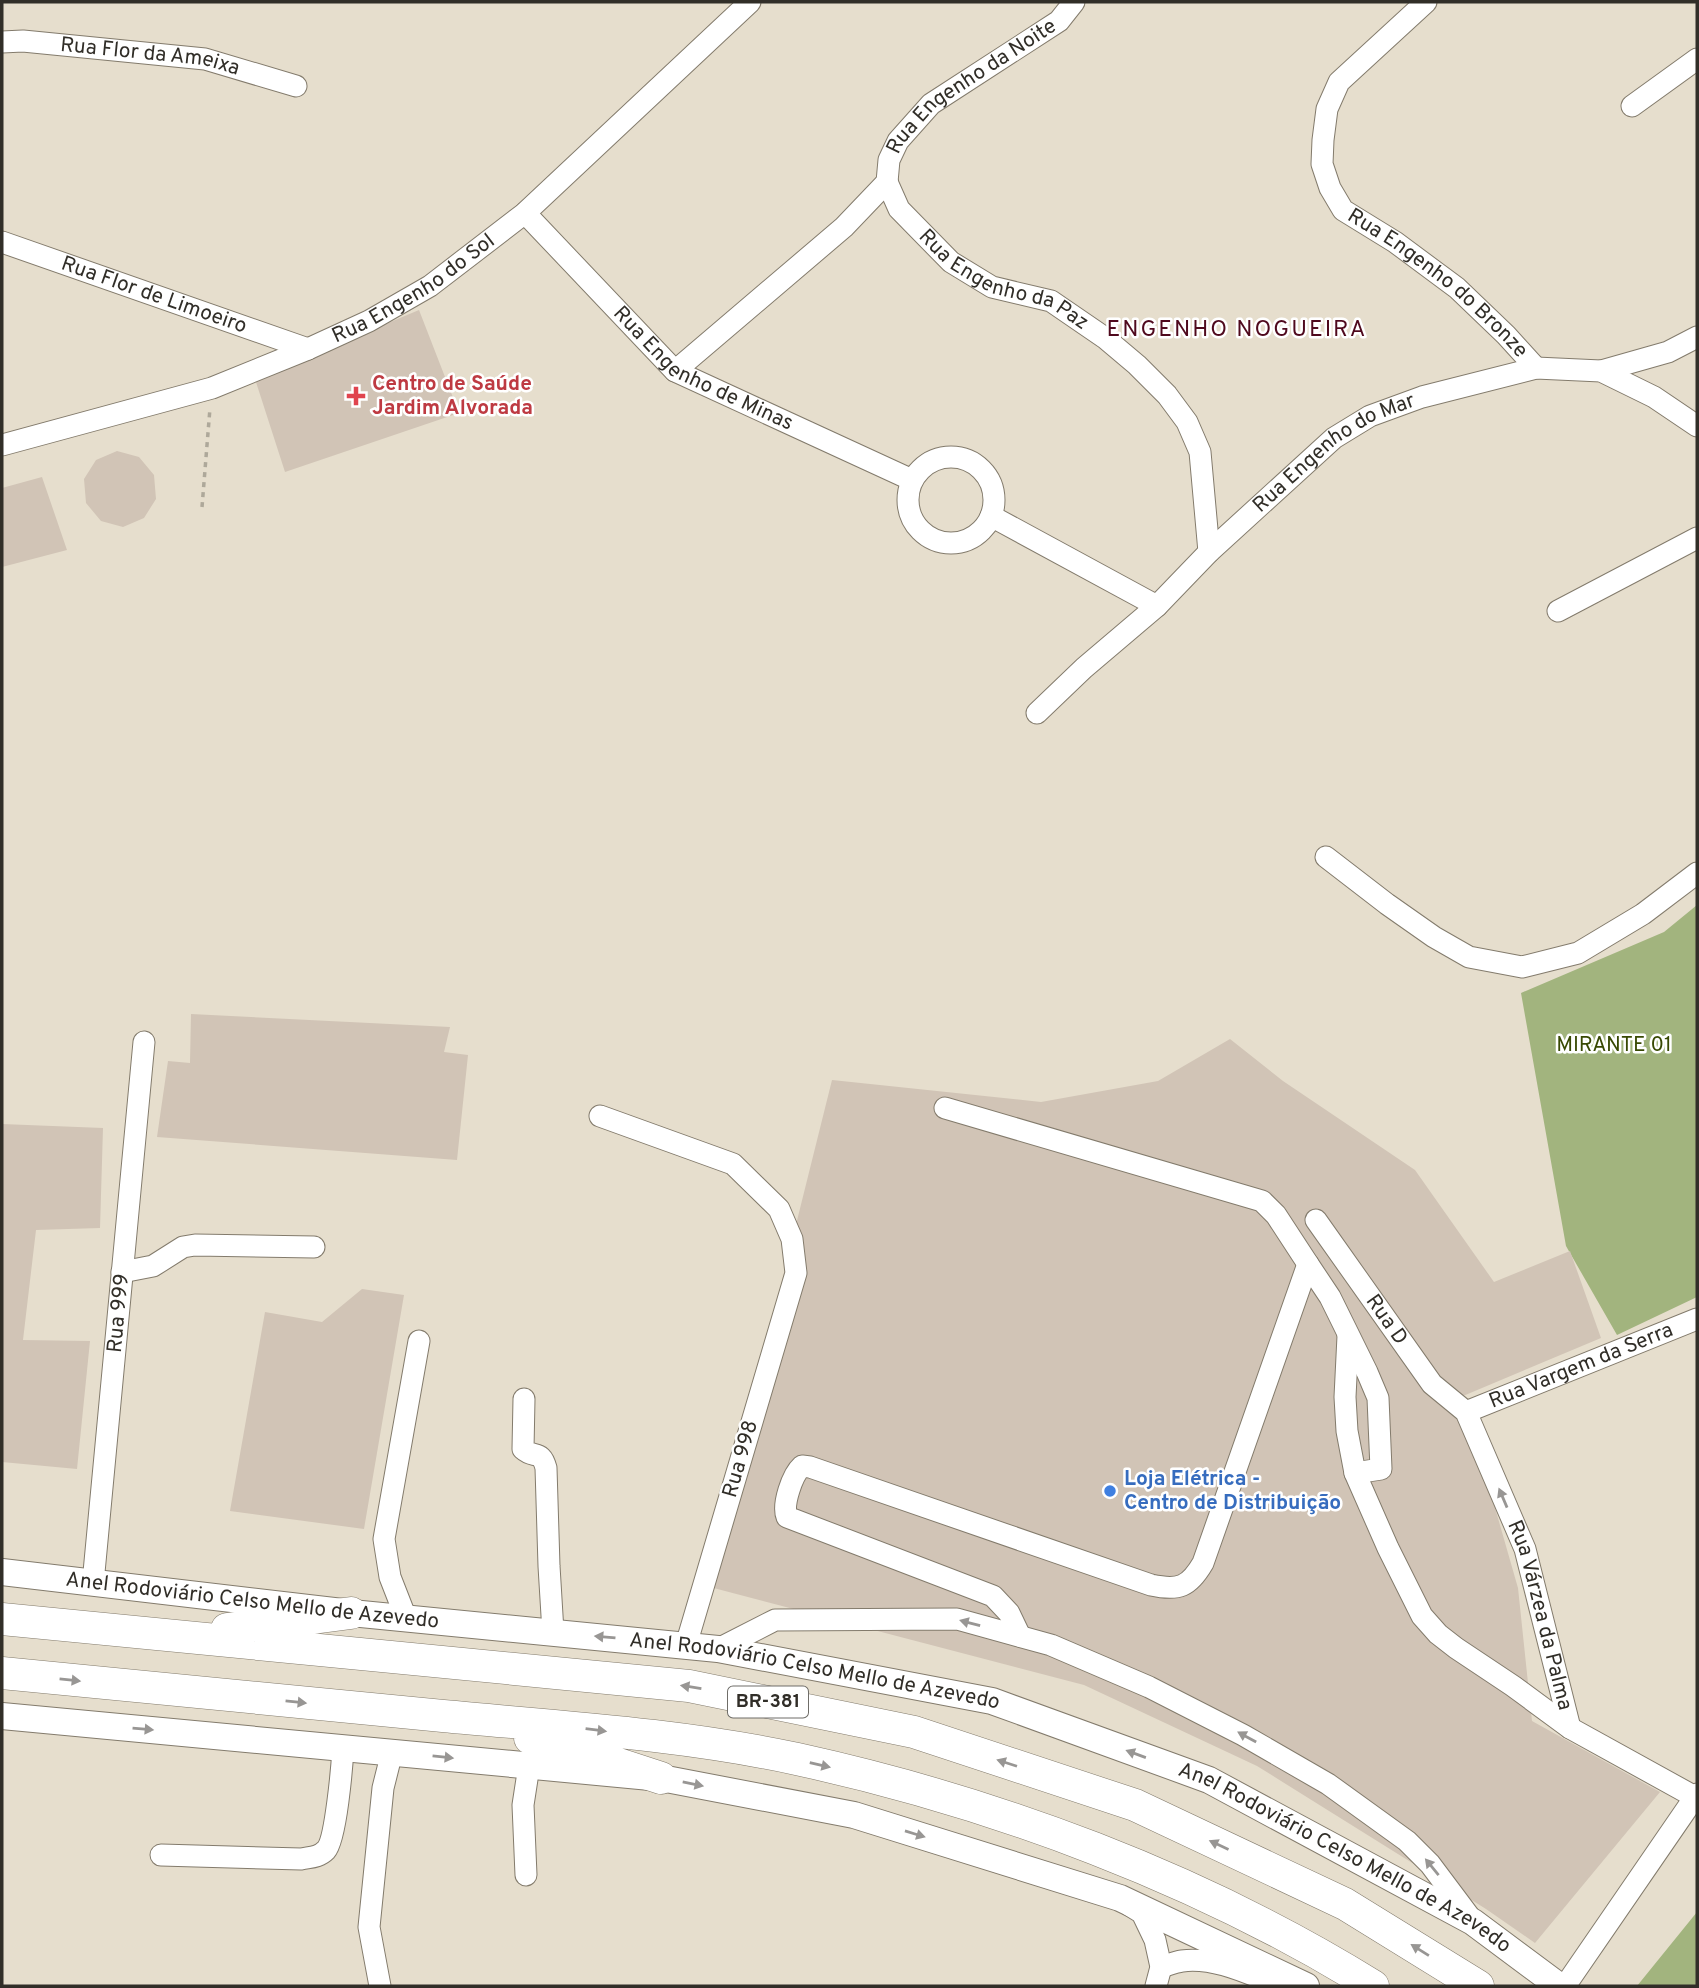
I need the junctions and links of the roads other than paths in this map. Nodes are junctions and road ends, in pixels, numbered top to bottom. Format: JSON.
{"nodes":[{"id":1,"x":750,"y":2,"type":"edge"},
{"id":2,"x":1074,"y":2,"type":"edge"},
{"id":3,"x":1426,"y":2,"type":"edge"},
{"id":4,"x":2,"y":42,"type":"edge"},
{"id":5,"x":1697,"y":60,"type":"edge"},
{"id":6,"x":296,"y":86,"type":"dead end"},
{"id":7,"x":1632,"y":106,"type":"dead end"},
{"id":8,"x":887,"y":182,"type":"junction"},
{"id":9,"x":525,"y":213,"type":"junction"},
{"id":10,"x":2,"y":242,"type":"edge"},
{"id":11,"x":1697,"y":337,"type":"edge"},
{"id":12,"x":308,"y":349,"type":"junction"},
{"id":13,"x":1536,"y":368,"type":"junction"},
{"id":14,"x":675,"y":371,"type":"junction"},
{"id":15,"x":1601,"y":371,"type":"junction"},
{"id":16,"x":1697,"y":426,"type":"edge"},
{"id":17,"x":2,"y":445,"type":"edge"},
{"id":18,"x":912,"y":480,"type":"junction"},
{"id":19,"x":991,"y":516,"type":"junction"},
{"id":20,"x":1697,"y":538,"type":"edge"},
{"id":21,"x":1209,"y":552,"type":"junction"},
{"id":22,"x":1157,"y":606,"type":"junction"},
{"id":23,"x":1558,"y":611,"type":"dead end"},
{"id":24,"x":1037,"y":713,"type":"dead end"},
{"id":25,"x":1326,"y":857,"type":"dead end"},
{"id":26,"x":1697,"y":873,"type":"edge"},
{"id":27,"x":144,"y":1042,"type":"dead end"},
{"id":28,"x":945,"y":1108,"type":"dead end"},
{"id":29,"x":600,"y":1116,"type":"dead end"},
{"id":30,"x":1316,"y":1220,"type":"dead end"},
{"id":31,"x":314,"y":1247,"type":"dead end"},
{"id":32,"x":1308,"y":1264,"type":"junction"},
{"id":33,"x":122,"y":1272,"type":"junction"},
{"id":34,"x":1697,"y":1319,"type":"edge"},
{"id":35,"x":1348,"y":1333,"type":"junction"},
{"id":36,"x":419,"y":1341,"type":"dead end"},
{"id":37,"x":1345,"y":1396,"type":"junction"},
{"id":38,"x":1378,"y":1398,"type":"junction"},
{"id":39,"x":524,"y":1399,"type":"dead end"},
{"id":40,"x":1466,"y":1412,"type":"junction"},
{"id":41,"x":1355,"y":1473,"type":"junction"},
{"id":42,"x":5,"y":1570,"type":"edge"},
{"id":43,"x":93,"y":1583,"type":"junction"},
{"id":44,"x":351,"y":1613,"type":"junction"},
{"id":45,"x":406,"y":1618,"type":"junction"},
{"id":46,"x":2,"y":1619,"type":"edge"},
{"id":47,"x":553,"y":1632,"type":"junction"},
{"id":48,"x":172,"y":1636,"type":"junction"},
{"id":49,"x":1020,"y":1636,"type":"junction"},
{"id":50,"x":686,"y":1645,"type":"junction"},
{"id":51,"x":719,"y":1649,"type":"junction"},
{"id":52,"x":2,"y":1673,"type":"edge"},
{"id":53,"x":2,"y":1716,"type":"edge"},
{"id":54,"x":444,"y":1716,"type":"junction"},
{"id":55,"x":1570,"y":1728,"type":"junction"},
{"id":56,"x":343,"y":1748,"type":"junction"},
{"id":57,"x":392,"y":1752,"type":"junction"},
{"id":58,"x":529,"y":1766,"type":"junction"},
{"id":59,"x":661,"y":1778,"type":"junction"},
{"id":60,"x":1696,"y":1795,"type":"edge"},
{"id":61,"x":161,"y":1855,"type":"dead end"},
{"id":62,"x":526,"y":1875,"type":"dead end"},
{"id":63,"x":1120,"y":1898,"type":"junction"},
{"id":64,"x":1473,"y":1922,"type":"junction"},
{"id":65,"x":1158,"y":1977,"type":"edge"},
{"id":66,"x":380,"y":1986,"type":"edge"},
{"id":67,"x":1279,"y":1986,"type":"edge"},
{"id":68,"x":1306,"y":1986,"type":"edge"},
{"id":69,"x":1373,"y":1986,"type":"edge"},
{"id":70,"x":1478,"y":1986,"type":"edge"},
{"id":71,"x":1559,"y":1986,"type":"edge"},
{"id":72,"x":1565,"y":1986,"type":"edge"}],
"edges":[{"from":1,"to":9,"type":"street","name":"Rua Engenho do Sol"},
{"from":2,"to":8,"type":"street","name":"Rua Engenho da Noite"},
{"from":3,"to":13,"type":"street","name":"Rua Engenho do Bronze"},
{"from":4,"to":6,"type":"street","name":"Rua Flor da Ameixa"},
{"from":5,"to":7,"type":"street"},
{"from":8,"to":14,"type":"street"},
{"from":8,"to":21,"type":"street","name":"Rua Engenho da Paz"},
{"from":9,"to":12,"type":"street","name":"Rua Engenho do Sol"},
{"from":9,"to":14,"type":"street","name":"Rua Engenho de Minas"},
{"from":10,"to":12,"type":"street","name":"Rua Flor de Limoeiro"},
{"from":11,"to":15,"type":"street"},
{"from":12,"to":17,"type":"street","name":"Rua Engenho do Sol"},
{"from":13,"to":15,"type":"street","name":"Rua Engenho do Mar"},
{"from":13,"to":21,"type":"street","name":"Rua Engenho do Mar"},
{"from":14,"to":18,"type":"street","name":"Rua Engenho de Minas"},
{"from":15,"to":16,"type":"street","name":"Rua Engenho do Mar"},
{"from":18,"to":19,"type":"street"},
{"from":18,"to":19,"type":"street"},
{"from":19,"to":22,"type":"street"},
{"from":20,"to":23,"type":"street"},
{"from":21,"to":22,"type":"street","name":"Rua Engenho do Mar"},
{"from":22,"to":24,"type":"street","name":"Rua Engenho do Mar"},
{"from":25,"to":26,"type":"street"},
{"from":27,"to":33,"type":"street","name":"Rua 999"},
{"from":28,"to":32,"type":"street"},
{"from":29,"to":50,"type":"street","name":"Rua 998"},
{"from":30,"to":40,"type":"street","name":"Rua D"},
{"from":31,"to":33,"type":"street"},
{"from":32,"to":35,"type":"street"},
{"from":32,"to":49,"type":"street"},
{"from":33,"to":43,"type":"street","name":"Rua 999"},
{"from":34,"to":40,"type":"street","name":"Rua Vargem da Serra"},
{"from":35,"to":37,"type":"street"},
{"from":35,"to":38,"type":"street"},
{"from":36,"to":45,"type":"street"},
{"from":37,"to":38,"type":"street"},
{"from":37,"to":41,"type":"street"},
{"from":38,"to":41,"type":"street"},
{"from":39,"to":47,"type":"street"},
{"from":55,"to":40,"type":"street","name":"Rua Várzea da Palma","one_way":true},
{"from":41,"to":55,"type":"street"},
{"from":42,"to":43,"type":"main road","name":"Anel Rodoviário Celso Mello de Azevedo"},
{"from":43,"to":44,"type":"main road","name":"Anel Rodoviário Celso Mello de Azevedo"},
{"from":44,"to":45,"type":"main road","name":"Anel Rodoviário Celso Mello de Azevedo"},
{"from":44,"to":48,"type":"highway"},
{"from":45,"to":47,"type":"main road","name":"Anel Rodoviário Celso Mello de Azevedo"},
{"from":46,"to":48,"type":"highway","name":"Anel Rodoviário Celso Mello de Azevedo","number":"BR-381"},
{"from":50,"to":47,"type":"main road","name":"Anel Rodoviário Celso Mello de Azevedo","one_way":true},
{"from":70,"to":48,"type":"highway","name":"Anel Rodoviário Celso Mello de Azevedo","number":"BR-381","one_way":true},
{"from":49,"to":51,"type":"street","one_way":true},
{"from":64,"to":49,"type":"street","one_way":true},
{"from":50,"to":51,"type":"main road","name":"Anel Rodoviário Celso Mello de Azevedo"},
{"from":64,"to":51,"type":"main road","name":"Anel Rodoviário Celso Mello de Azevedo","one_way":true},
{"from":52,"to":54,"type":"highway","number":"BR-381","one_way":true},
{"from":53,"to":56,"type":"main road","one_way":true},
{"from":54,"to":59,"type":"highway"},
{"from":54,"to":69,"type":"highway","number":"BR-381","one_way":true},
{"from":55,"to":60,"type":"street","name":"Rua Várzea da Palma"},
{"from":56,"to":57,"type":"main road"},
{"from":56,"to":61,"type":"street"},
{"from":57,"to":58,"type":"main road","one_way":true},
{"from":57,"to":66,"type":"street"},
{"from":58,"to":59,"type":"main road"},
{"from":58,"to":62,"type":"street"},
{"from":59,"to":63,"type":"main road","one_way":true},
{"from":60,"to":72,"type":"street"},
{"from":63,"to":65,"type":"street"},
{"from":63,"to":68,"type":"main road"},
{"from":64,"to":71,"type":"main road","name":"Anel Rodoviário Celso Mello de Azevedo"},
{"from":65,"to":67,"type":"street"}]}
